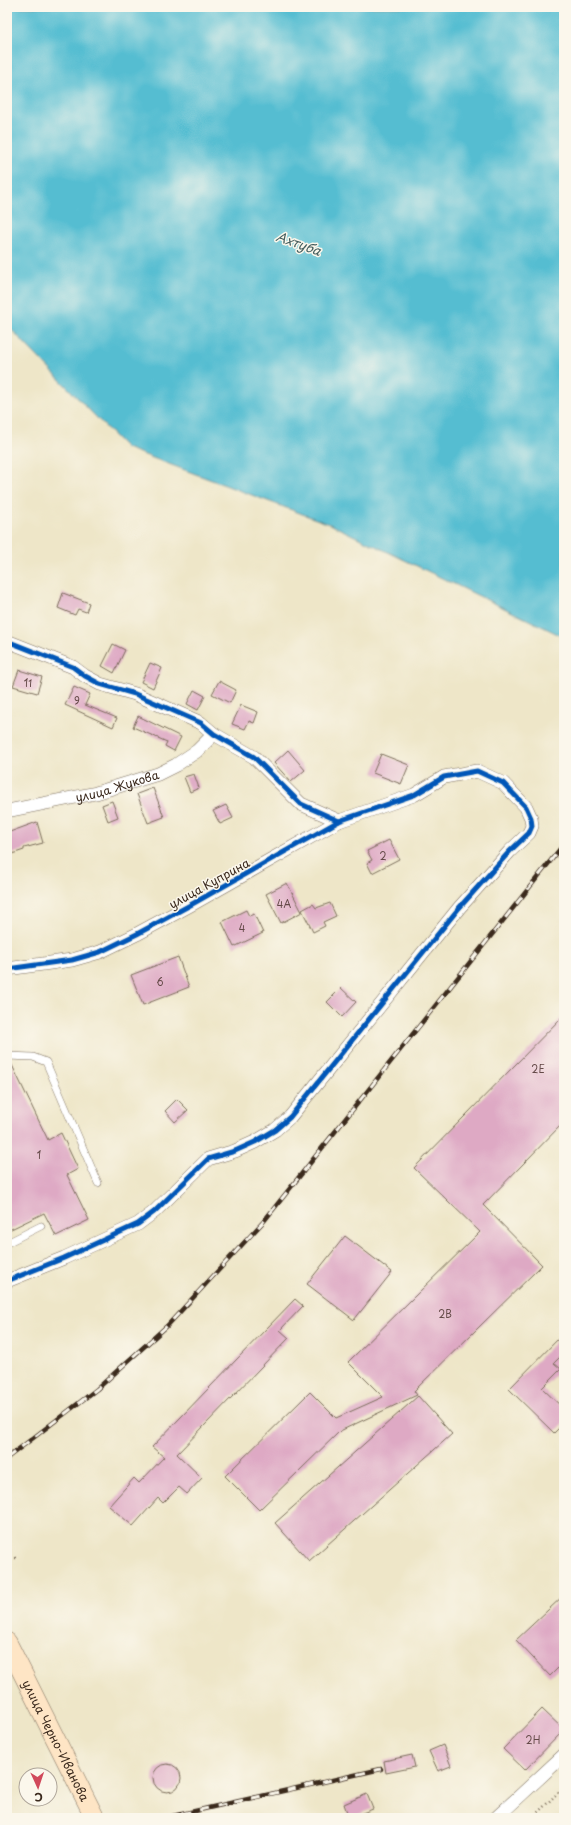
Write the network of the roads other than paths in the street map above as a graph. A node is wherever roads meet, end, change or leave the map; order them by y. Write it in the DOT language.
graph roads {
  1 [pos="7,641"];
  2 [pos="214,734"];
  3 [pos="7,811"];
  4 [pos="339,821"];
  5 [pos="7,969"];
  6 [pos="7,1056"];
  7 [pos="98,1183"];
  8 [pos="41,1226"];
  9 [pos="7,1243"];
  10 [pos="7,1281"];
  11 [pos="7,1642"];
  12 [pos="564,1755"];
  13 [pos="95,1818"];
  14 [pos="496,1818"];
  1 -- 2 [label="street"];
  2 -- 3 [label="street, улица Жукова"];
  2 -- 4 [label="street"];
  4 -- 5 [label="street, улица Куприна"];
  4 -- 10 [label="street, улица Куприна"];
  6 -- 7 [label="lane"];
  8 -- 9 [label="lane"];
  11 -- 13 [label="main road, улица Черно-Иванова"];
  12 -- 14 [label="street"];
}
